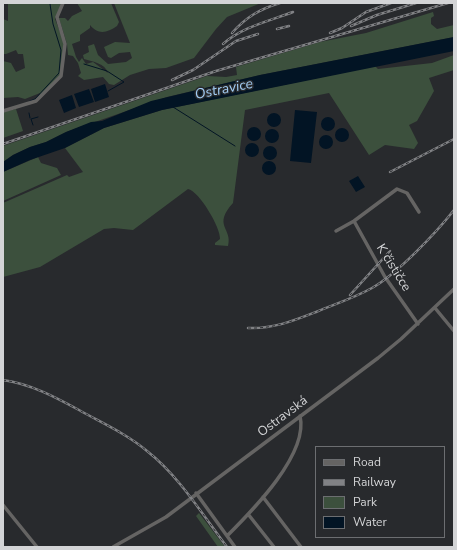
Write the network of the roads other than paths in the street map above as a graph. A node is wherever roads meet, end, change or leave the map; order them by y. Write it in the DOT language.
graph roads {
  1 [pos="63,3"];
  2 [pos="3,111"];
  3 [pos="419,212"];
  4 [pos="354,221"];
  5 [pos="336,231"];
  6 [pos="454,289"];
  7 [pos="435,308"];
  8 [pos="418,324"];
  9 [pos="454,331"];
  10 [pos="300,416"];
  11 [pos="196,493"];
  12 [pos="263,497"];
  13 [pos="3,505"];
  14 [pos="248,514"];
  15 [pos="227,536"];
  16 [pos="37,547"];
  17 [pos="112,547"];
  18 [pos="235,547"];
  19 [pos="274,547"];
  20 [pos="302,547"];
  1 -- 2 [label="street"];
  3 -- 4 [label="street"];
  4 -- 5 [label="street"];
  4 -- 8 [label="street, K čističce"];
  6 -- 7 [label="street, Ostravská"];
  7 -- 8 [label="street, Ostravská"];
  7 -- 9 [label="street"];
  8 -- 10 [label="street, Ostravská"];
  10 -- 11 [label="street, Ostravská"];
  10 -- 12 [label="street"];
  11 -- 15 [label="street"];
  11 -- 17 [label="street, Ostravská"];
  12 -- 14 [label="street"];
  12 -- 20 [label="street"];
  13 -- 16 [label="street"];
  14 -- 15 [label="street"];
  14 -- 19 [label="street"];
  15 -- 18 [label="street"];
}
